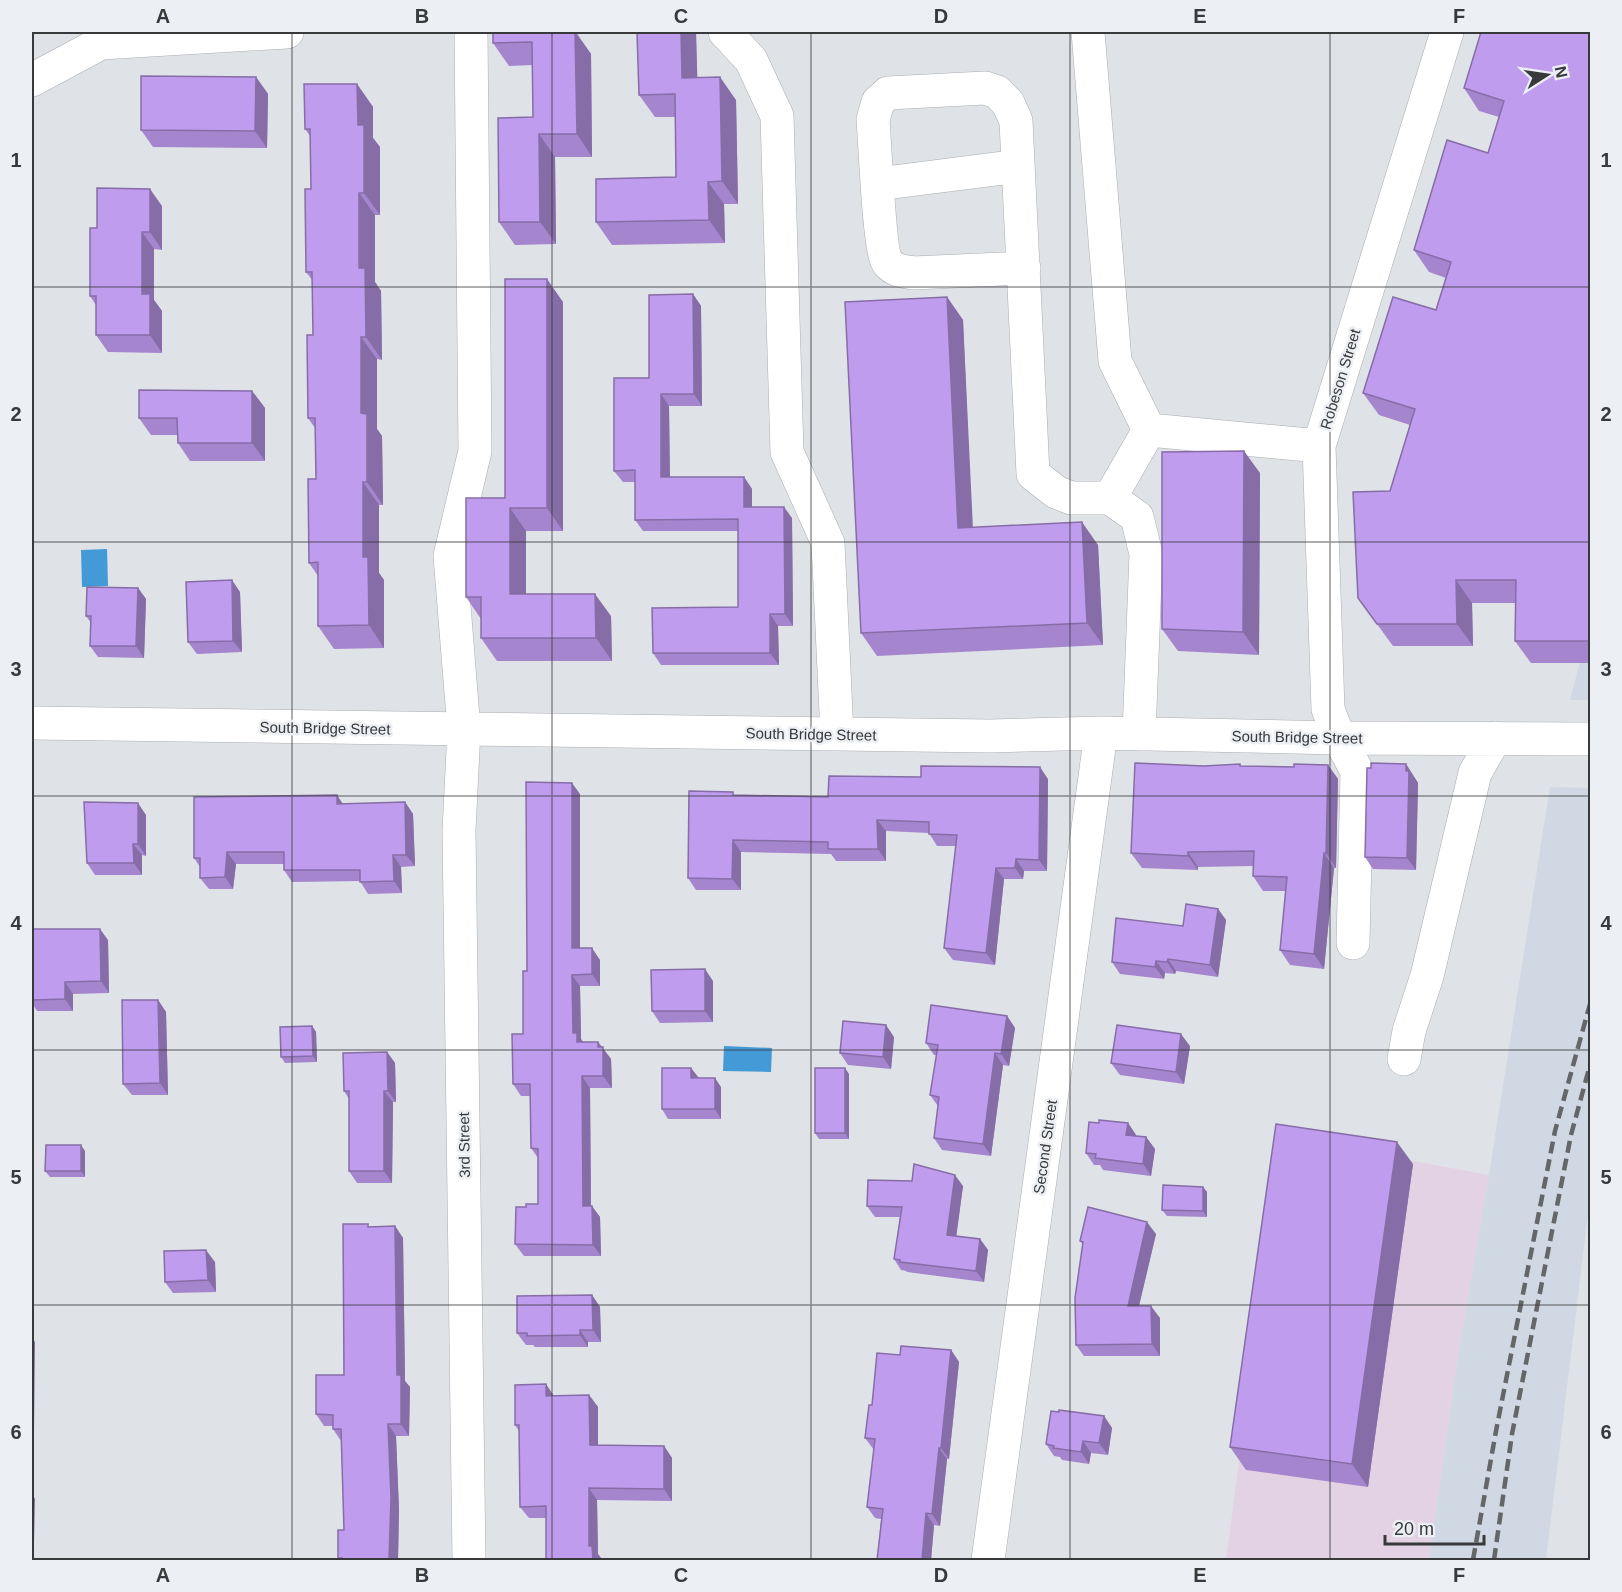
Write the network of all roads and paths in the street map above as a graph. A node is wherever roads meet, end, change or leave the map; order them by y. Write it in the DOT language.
graph roads {
  1 [pos="282,32"];
  2 [pos="471,32"];
  3 [pos="724,32"];
  4 [pos="1088,32"];
  5 [pos="1447,32"];
  6 [pos="32,80"];
  7 [pos="1018,166"];
  8 [pos="878,184"];
  9 [pos="1024,267"];
  10 [pos="1149,430"];
  11 [pos="1319,446"];
  12 [pos="1110,498"];
  13 [pos="32,723"];
  14 [pos="464,730"];
  15 [pos="1101,733"];
  16 [pos="1139,734"];
  17 [pos="837,735"];
  18 [pos="1339,738"];
  19 [pos="1495,738"];
  20 [pos="1590,739"];
  21 [pos="1353,943"];
  22 [pos="1404,1059"];
  23 [pos="470,1560"];
  24 [pos="988,1560"];
  1 -- 6 [label="street"];
  2 -- 14 [label="street, 3rd Street"];
  3 -- 17 [label="street"];
  4 -- 10 [label="street"];
  5 -- 11 [label="street, Robeson Street"];
  7 -- 8 [label="street"];
  7 -- 8 [label="street"];
  7 -- 9 [label="street"];
  8 -- 9 [label="street"];
  9 -- 12 [label="street"];
  10 -- 11 [label="street"];
  10 -- 12 [label="street"];
  11 -- 18 [label="street, Robeson Street"];
  12 -- 16 [label="street"];
  13 -- 14 [label="street, South Bridge Street"];
  14 -- 17 [label="street, South Bridge Street"];
  14 -- 23 [label="street, 3rd Street"];
  15 -- 16 [label="street, South Bridge Street"];
  15 -- 17 [label="street, South Bridge Street"];
  15 -- 24 [label="street, Second Street"];
  16 -- 18 [label="street, South Bridge Street"];
  18 -- 19 [label="street, South Bridge Street"];
  18 -- 21 [label="street, Robeson Street"];
  19 -- 20 [label="street, South Bridge Street"];
  19 -- 22 [label="street"];
}
